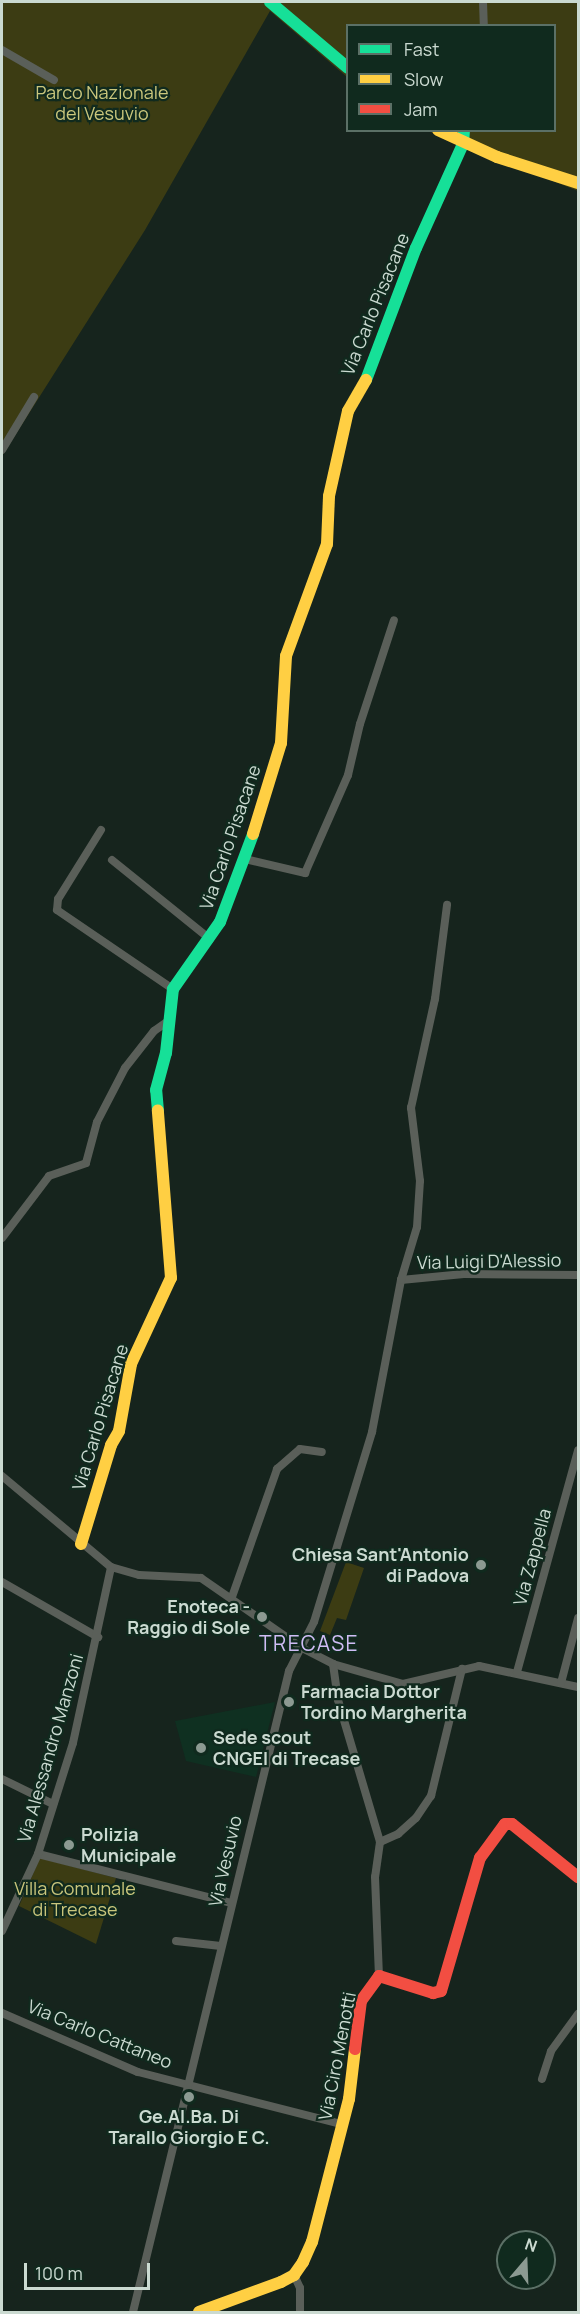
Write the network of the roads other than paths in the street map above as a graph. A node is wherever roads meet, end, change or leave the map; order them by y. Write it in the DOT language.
graph roads {
  1 [pos="270,2"];
  2 [pos="483,2"];
  3 [pos="484,24"];
  4 [pos="2,50"];
  5 [pos="346,66"];
  6 [pos="54,80"];
  7 [pos="442,132"];
  8 [pos="464,132"];
  9 [pos="463,144"];
  10 [pos="579,183"];
  11 [pos="34,397"];
  12 [pos="2,450"];
  13 [pos="394,620"];
  14 [pos="101,830"];
  15 [pos="245,859"];
  16 [pos="112,860"];
  17 [pos="447,905"];
  18 [pos="210,939"];
  19 [pos="173,989"];
  20 [pos="170,1020"];
  21 [pos="2,1238"];
  22 [pos="579,1275"];
  23 [pos="401,1280"];
  24 [pos="579,1449"];
  25 [pos="322,1452"];
  26 [pos="2,1476"];
  27 [pos="81,1544"];
  28 [pos="111,1567"];
  29 [pos="2,1582"];
  30 [pos="232,1597"];
  31 [pos="579,1618"];
  32 [pos="98,1637"];
  33 [pos="302,1648"];
  34 [pos="333,1664"];
  35 [pos="462,1669"];
  36 [pos="517,1672"];
  37 [pos="561,1683"];
  38 [pos="579,1688"];
  39 [pos="2,1779"];
  40 [pos="53,1804"];
  41 [pos="380,1842"];
  42 [pos="38,1854"];
  43 [pos="579,1877"];
  44 [pos="232,1903"];
  45 [pos="2,1931"];
  46 [pos="177,1941"];
  47 [pos="221,1946"];
  48 [pos="379,1976"];
  49 [pos="2,2013"];
  50 [pos="579,2014"];
  51 [pos="542,2079"];
  52 [pos="187,2085"];
  53 [pos="336,2123"];
  54 [pos="294,2275"];
  55 [pos="133,2313"];
  56 [pos="199,2313"];
  57 [pos="300,2313"];
  1 -- 5 [label="street"];
  2 -- 3 [label="street"];
  4 -- 6 [label="street"];
  7 -- 9 [label="street"];
  8 -- 9 [label="street"];
  9 -- 10 [label="street"];
  9 -- 15 [label="street, Via Carlo Pisacane"];
  11 -- 12 [label="street"];
  13 -- 15 [label="street"];
  14 -- 19 [label="street"];
  15 -- 18 [label="street, Via Carlo Pisacane"];
  16 -- 18 [label="street"];
  17 -- 23 [label="street, Via Vesuvio"];
  18 -- 19 [label="street, Via Carlo Pisacane"];
  19 -- 20 [label="street, Via Carlo Pisacane"];
  20 -- 21 [label="street"];
  20 -- 27 [label="street, Via Carlo Pisacane"];
  22 -- 23 [label="street, Via Luigi D'Alessio"];
  23 -- 33 [label="street, Via Vesuvio"];
  24 -- 36 [label="street, Via Zappella"];
  25 -- 30 [label="street"];
  26 -- 27 [label="street"];
  27 -- 28 [label="street"];
  28 -- 30 [label="street"];
  28 -- 32 [label="street, Via Alessandro Manzoni"];
  29 -- 32 [label="street"];
  30 -- 33 [label="street"];
  31 -- 37 [label="street"];
  32 -- 40 [label="street, Via Alessandro Manzoni"];
  33 -- 34 [label="street"];
  33 -- 44 [label="street, Via Vesuvio"];
  34 -- 35 [label="street"];
  34 -- 41 [label="street, Via Ciro Menotti"];
  35 -- 36 [label="street"];
  35 -- 41 [label="street"];
  36 -- 37 [label="street"];
  37 -- 38 [label="street"];
  39 -- 40 [label="street"];
  40 -- 42 [label="street, Via Alessandro Manzoni"];
  41 -- 48 [label="street, Via Ciro Menotti"];
  42 -- 44 [label="street"];
  42 -- 45 [label="street, Via Alessandro Manzoni"];
  43 -- 48 [label="street"];
  44 -- 47 [label="street, Via Vesuvio"];
  46 -- 47 [label="street"];
  47 -- 52 [label="street, Via Vesuvio"];
  48 -- 54 [label="street, Via Ciro Menotti"];
  49 -- 52 [label="street, Via Carlo Cattaneo"];
  50 -- 51 [label="street"];
  52 -- 53 [label="street"];
  52 -- 55 [label="street, Via Vesuvio"];
  54 -- 56 [label="street"];
  54 -- 57 [label="street"];
}
